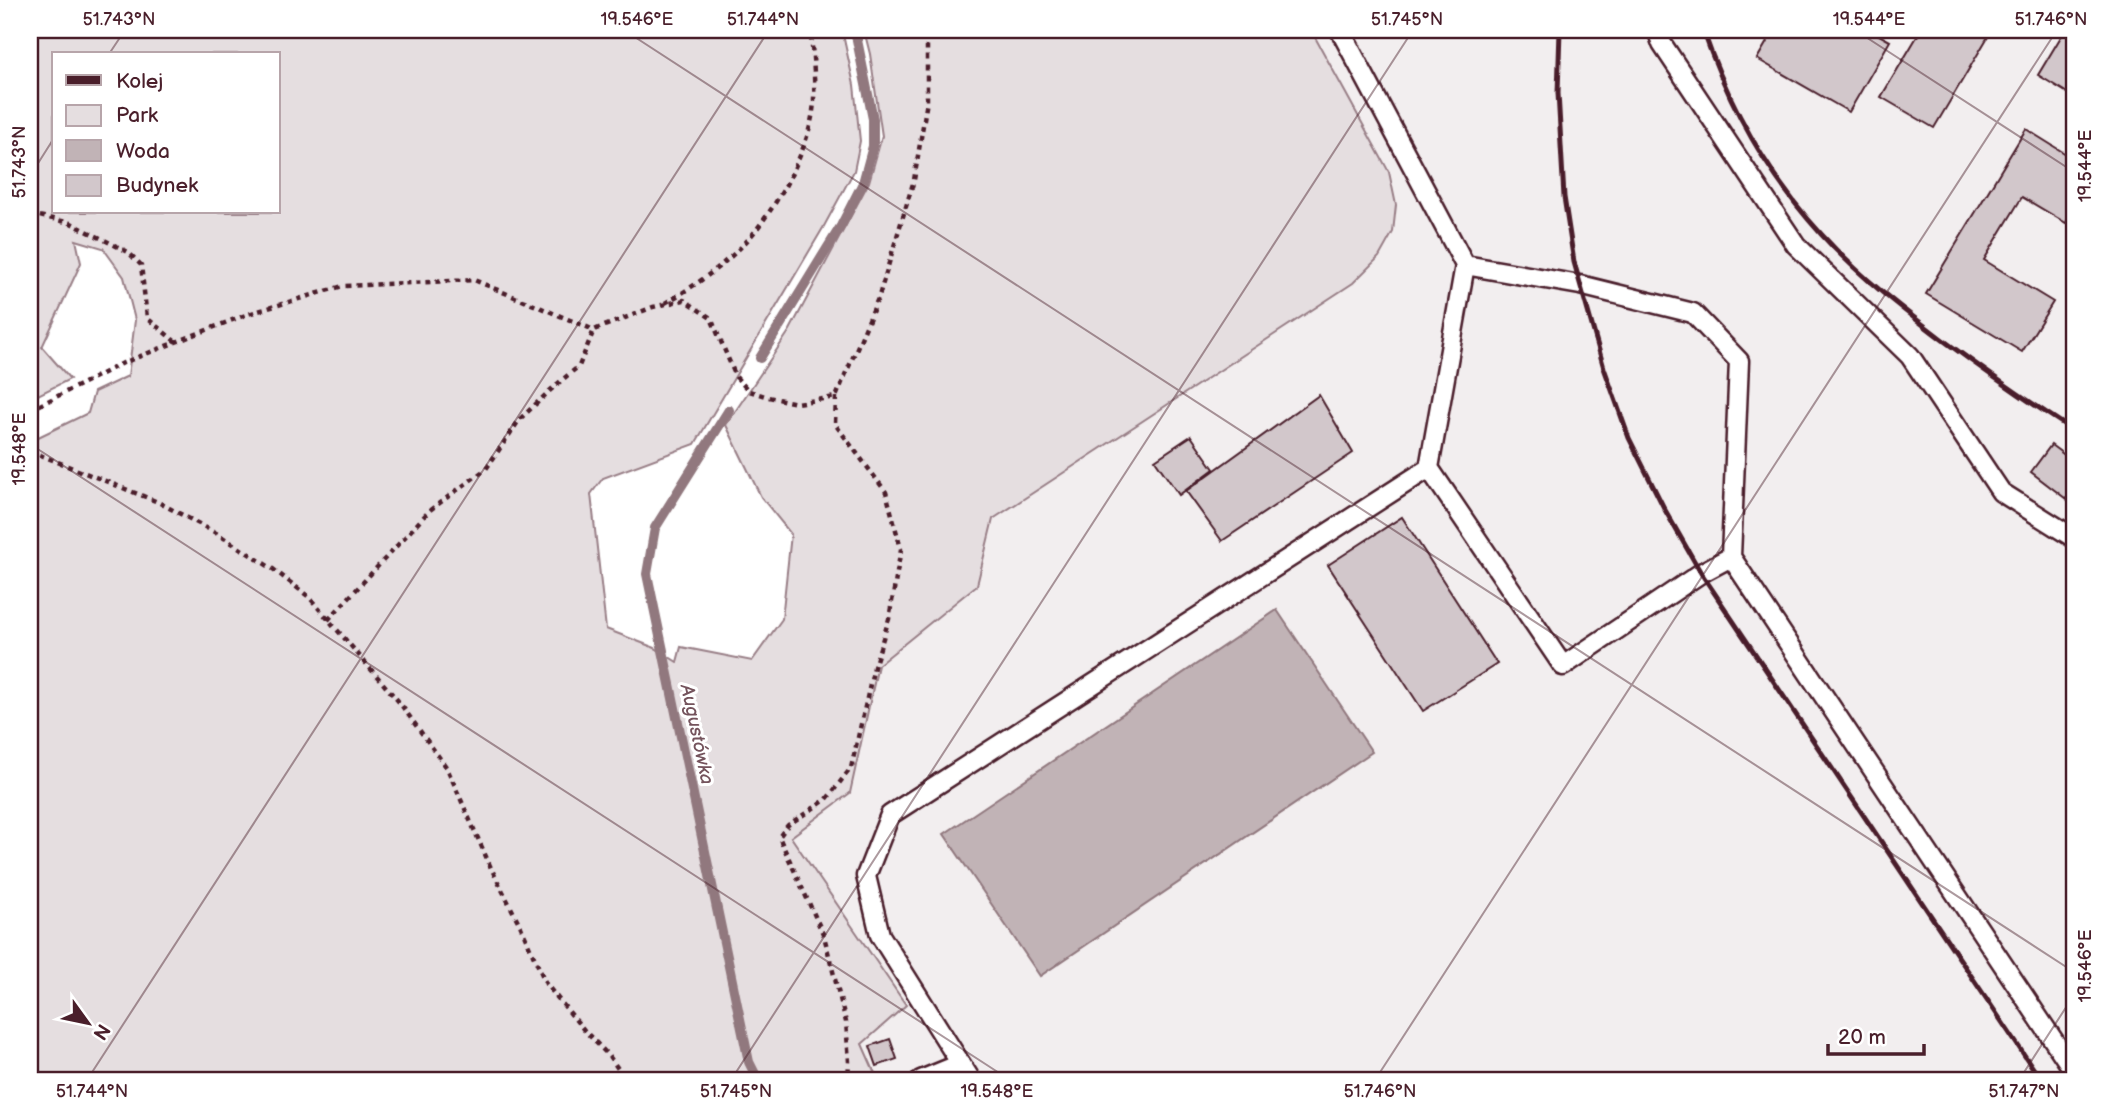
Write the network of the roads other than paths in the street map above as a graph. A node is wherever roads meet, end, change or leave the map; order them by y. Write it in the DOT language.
graph roads {
  1 [pos="1340,30"];
  2 [pos="1657,30"];
  3 [pos="1465,265"];
  4 [pos="1429,468"];
  5 [pos="2074,538"];
  6 [pos="1731,557"];
  7 [pos="960,1064"];
  8 [pos="2074,1071"];
  9 [pos="921,1080"];
  10 [pos="971,1080"];
  1 -- 3 [label="lane"];
  2 -- 5 [label="lane"];
  3 -- 4 [label="lane"];
  3 -- 6 [label="lane"];
  4 -- 6 [label="lane"];
  4 -- 7 [label="lane"];
  6 -- 8 [label="lane"];
  7 -- 9 [label="lane"];
  7 -- 10 [label="lane"];
}
